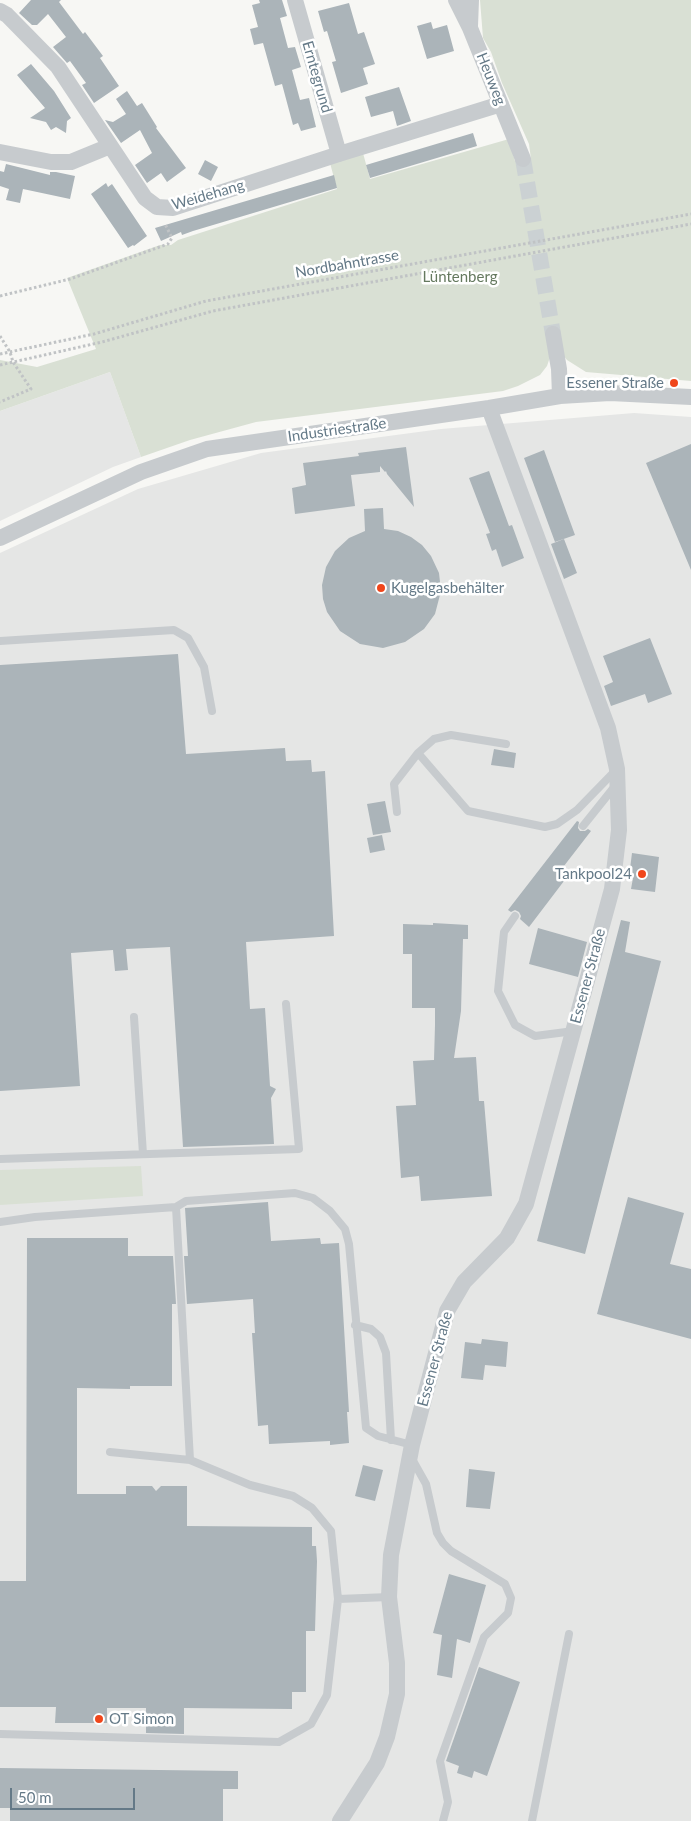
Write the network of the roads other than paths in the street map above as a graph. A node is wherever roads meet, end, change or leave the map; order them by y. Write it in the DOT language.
graph roads {
  1 [pos="295,0"];
  2 [pos="456,0"];
  3 [pos="471,0"];
  4 [pos="0,10"];
  5 [pos="470,28"];
  6 [pos="502,104"];
  7 [pos="110,146"];
  8 [pos="0,152"];
  9 [pos="339,154"];
  10 [pos="523,159"];
  11 [pos="553,334"];
  12 [pos="560,396"];
  13 [pos="691,397"];
  14 [pos="489,408"];
  15 [pos="0,538"];
  16 [pos="0,641"];
  17 [pos="212,710"];
  18 [pos="506,744"];
  19 [pos="418,753"];
  20 [pos="617,776"];
  21 [pos="398,812"];
  22 [pos="583,826"];
  23 [pos="515,916"];
  24 [pos="286,1004"];
  25 [pos="134,1017"];
  26 [pos="574,1030"];
  27 [pos="143,1154"];
  28 [pos="0,1159"];
  29 [pos="176,1207"];
  30 [pos="0,1222"];
  31 [pos="355,1325"];
  32 [pos="391,1440"];
  33 [pos="411,1450"];
  34 [pos="110,1452"];
  35 [pos="190,1460"];
  36 [pos="389,1597"];
  37 [pos="338,1599"];
  38 [pos="569,1634"];
  39 [pos="0,1734"];
  40 [pos="340,1821"];
  41 [pos="443,1821"];
  42 [pos="532,1821"];
  1 -- 9 [label="street, Erntegrund"];
  2 -- 5 [label="street, Heuweg"];
  3 -- 5 [label="street"];
  4 -- 7 [label="street, Weidehang"];
  5 -- 6 [label="street, Heuweg"];
  6 -- 9 [label="street, Weidehang"];
  6 -- 10 [label="street, Heuweg"];
  7 -- 8 [label="street"];
  7 -- 9 [label="street, Weidehang"];
  11 -- 12 [label="street"];
  12 -- 13 [label="street, Industriestraße"];
  12 -- 14 [label="street, Industriestraße"];
  14 -- 15 [label="street, Industriestraße"];
  14 -- 20 [label="street, Essener Straße"];
  16 -- 17 [label="lane"];
  18 -- 19 [label="lane"];
  19 -- 20 [label="lane"];
  19 -- 21 [label="lane"];
  20 -- 22 [label="lane"];
  20 -- 26 [label="street, Essener Straße"];
  23 -- 26 [label="lane"];
  24 -- 27 [label="lane"];
  25 -- 27 [label="lane"];
  26 -- 33 [label="street, Essener Straße"];
  27 -- 28 [label="lane"];
  29 -- 30 [label="lane"];
  29 -- 31 [label="lane"];
  29 -- 35 [label="lane"];
  31 -- 32 [label="lane"];
  31 -- 32 [label="lane"];
  32 -- 33 [label="lane"];
  33 -- 36 [label="street, Essener Straße"];
  33 -- 41 [label="lane"];
  34 -- 35 [label="lane"];
  35 -- 37 [label="lane"];
  36 -- 37 [label="lane"];
  36 -- 40 [label="street, Essener Straße"];
  37 -- 39 [label="lane"];
  38 -- 42 [label="lane"];
}
